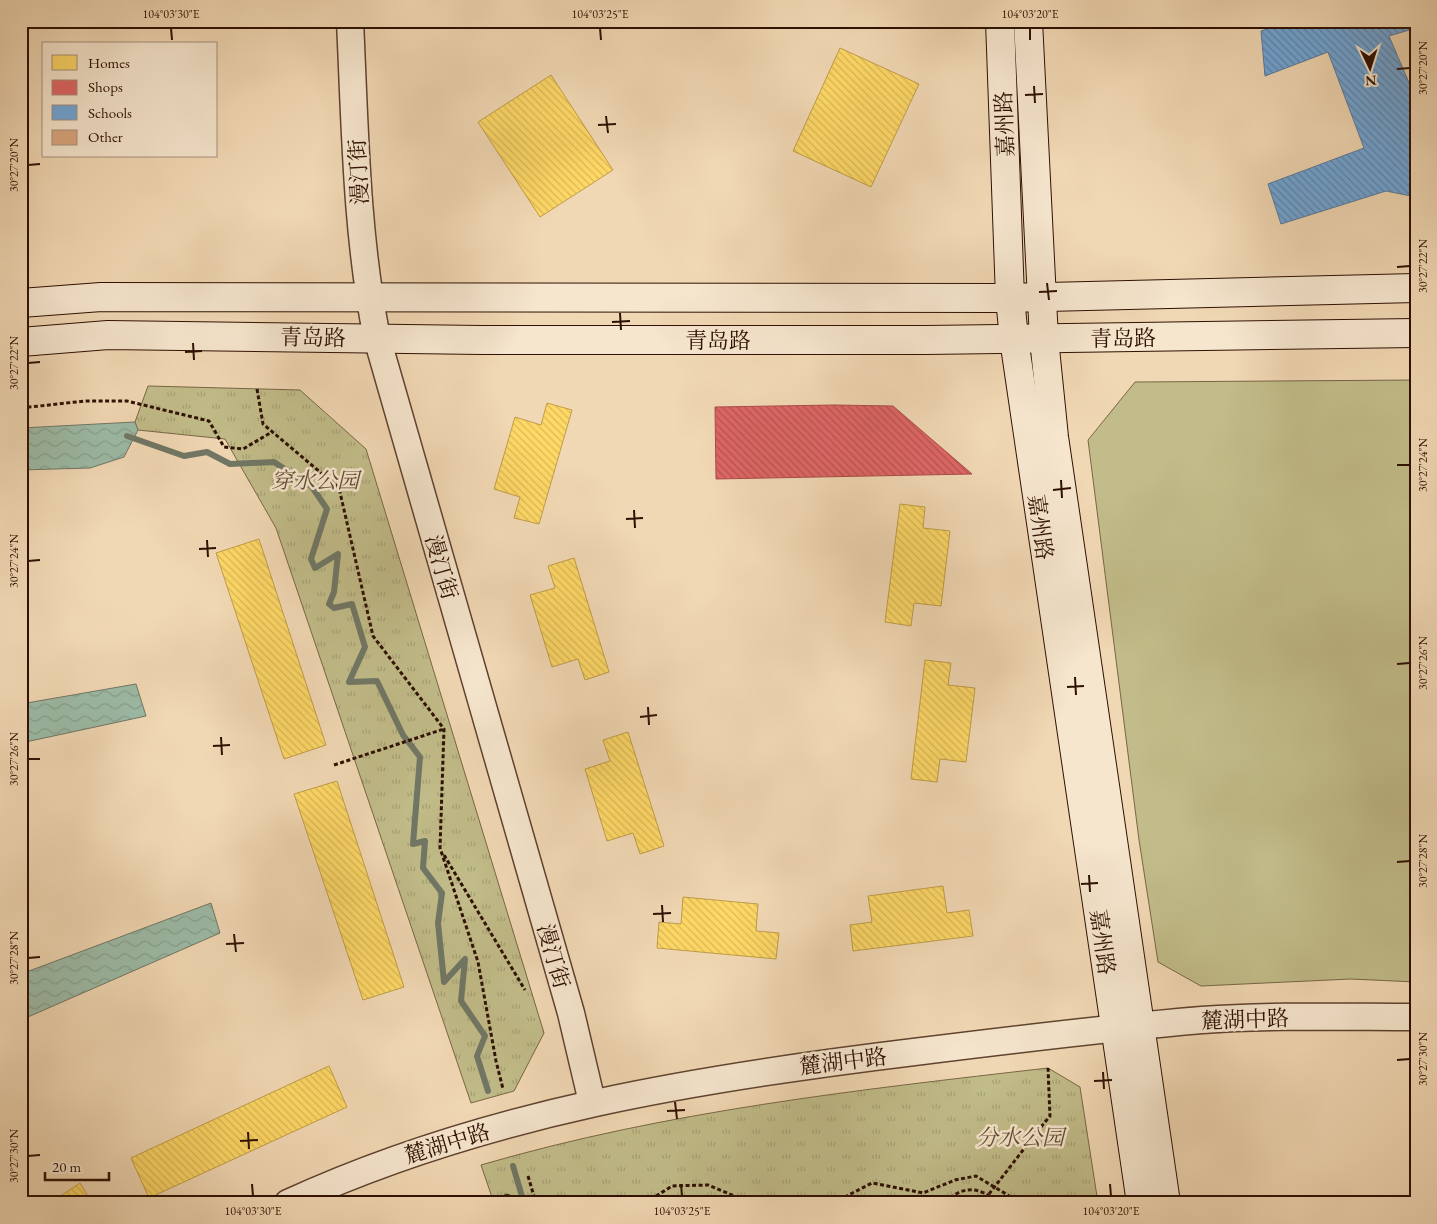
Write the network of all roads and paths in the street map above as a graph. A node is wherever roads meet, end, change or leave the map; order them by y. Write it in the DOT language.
graph roads {
  1 [pos="350,21"];
  2 [pos="1000,21"];
  3 [pos="1028,21"];
  4 [pos="1416,288"];
  5 [pos="1042,297"];
  6 [pos="369,298"];
  7 [pos="1010,298"];
  8 [pos="21,303"];
  9 [pos="1416,332"];
  10 [pos="377,338"];
  11 [pos="1014,339"];
  12 [pos="1044,339"];
  13 [pos="21,342"];
  14 [pos="257,389"];
  15 [pos="21,408"];
  16 [pos="272,432"];
  17 [pos="444,729"];
  18 [pos="334,765"];
  19 [pos="440,848"];
  20 [pos="525,990"];
  21 [pos="1416,1017"];
  22 [pos="1128,1028"];
  23 [pos="1048,1068"];
  24 [pos="503,1089"];
  25 [pos="592,1102"];
  26 [pos="528,1176"];
  27 [pos="989,1194"];
  28 [pos="288,1203"];
  29 [pos="536,1203"];
  30 [pos="646,1203"];
  31 [pos="751,1203"];
  32 [pos="833,1203"];
  33 [pos="946,1203"];
  34 [pos="997,1203"];
  35 [pos="1021,1203"];
  36 [pos="1141,1203"];
  37 [pos="1166,1203"];
  1 -- 6 [label="street, 漫汀街"];
  2 -- 7 [label="main road, 嘉州路"];
  3 -- 5 [label="main road, 嘉州路"];
  4 -- 5 [label="main road, 青岛路"];
  5 -- 7 [label="main road, 青岛路"];
  5 -- 12 [label="main road, 嘉州路"];
  6 -- 7 [label="main road, 青岛路"];
  6 -- 8 [label="main road, 青岛路"];
  6 -- 10 [label="street, 漫汀街"];
  7 -- 11 [label="main road, 嘉州路"];
  9 -- 12 [label="main road, 青岛路"];
  10 -- 11 [label="main road, 青岛路"];
  10 -- 13 [label="main road, 青岛路"];
  10 -- 25 [label="street, 漫汀街"];
  11 -- 12 [label="main road, 青岛路"];
  11 -- 22 [label="main road, 嘉州路"];
  12 -- 22 [label="main road, 嘉州路"];
  14 -- 16 [label="path"];
  15 -- 16 [label="path"];
  16 -- 17 [label="path"];
  17 -- 18 [label="path"];
  17 -- 19 [label="path"];
  19 -- 20 [label="path"];
  19 -- 24 [label="path"];
  21 -- 22 [label="street, 麓湖中路"];
  22 -- 25 [label="street, 麓湖中路"];
  22 -- 36 [label="main road"];
  22 -- 37 [label="main road"];
  23 -- 27 [label="path, bridge"];
  25 -- 28 [label="street, 麓湖中路"];
  26 -- 29 [label="path"];
  27 -- 33 [label="path"];
  27 -- 34 [label="path"];
  30 -- 31 [label="path"];
  32 -- 35 [label="path"];
}
